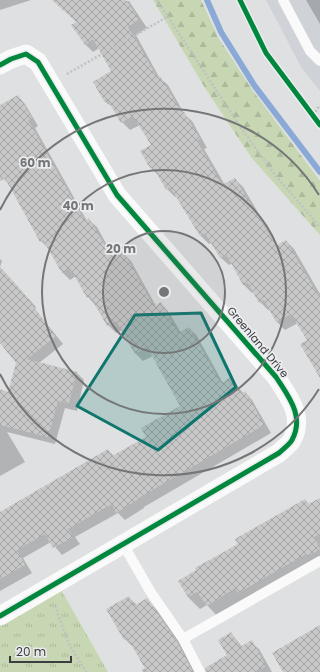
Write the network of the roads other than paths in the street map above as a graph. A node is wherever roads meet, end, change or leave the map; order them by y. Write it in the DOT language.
graph roads {
  1 [pos="283,0"];
  2 [pos="320,62"];
  3 [pos="0,65"];
  4 [pos="124,544"];
  5 [pos="320,561"];
  6 [pos="0,616"];
  7 [pos="184,639"];
  8 [pos="200,672"];
  1 -- 2 [label="lane"];
  3 -- 4 [label="street, Greenland Drive"];
  4 -- 6 [label="street, Greenland Drive"];
  4 -- 7 [label="lane"];
  5 -- 7 [label="lane"];
  7 -- 8 [label="lane"];
}
